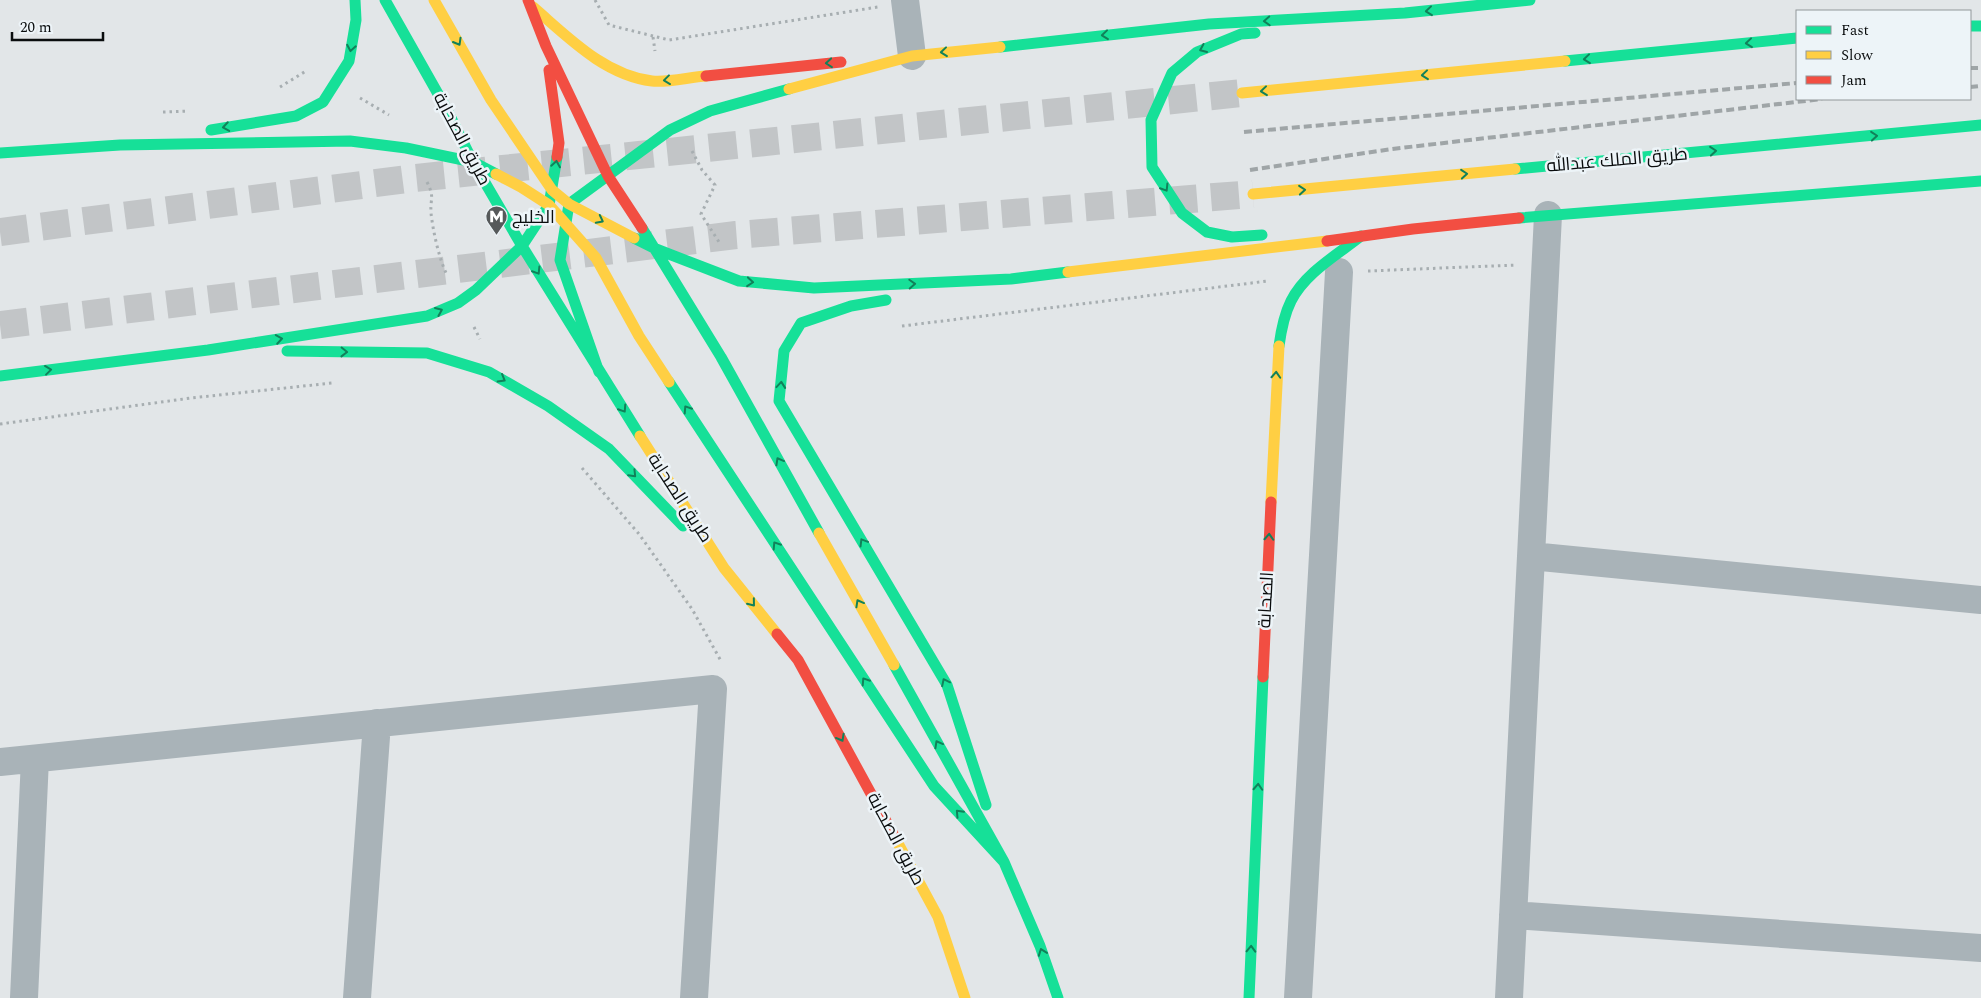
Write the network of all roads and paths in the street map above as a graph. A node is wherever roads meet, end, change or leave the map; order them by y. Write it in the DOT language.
graph roads {
  1 [pos="355,0"];
  2 [pos="385,0"];
  3 [pos="434,0"];
  4 [pos="594,0"];
  5 [pos="1530,0"];
  6 [pos="905,1"];
  7 [pos="530,3"];
  8 [pos="1405,14"];
  9 [pos="1796,38"];
  10 [pos="546,46"];
  11 [pos="912,56"];
  12 [pos="307,70"];
  13 [pos="273,91"];
  14 [pos="1242,93"];
  15 [pos="198,110"];
  16 [pos="159,113"];
  17 [pos="1981,125"];
  18 [pos="120,145"];
  19 [pos="0,153"];
  20 [pos="473,162"];
  21 [pos="702,170"];
  22 [pos="608,176"];
  23 [pos="1981,181"];
  24 [pos="552,190"];
  25 [pos="433,194"];
  26 [pos="1253,194"];
  27 [pos="568,204"];
  28 [pos="549,205"];
  29 [pos="701,214"];
  30 [pos="1548,215"];
  31 [pos="565,225"];
  32 [pos="1413,228"];
  33 [pos="1289,234"];
  34 [pos="1270,235"];
  35 [pos="1361,236"];
  36 [pos="522,246"];
  37 [pos="656,249"];
  38 [pos="1546,264"];
  39 [pos="442,265"];
  40 [pos="1339,272"];
  41 [pos="1312,276"];
  42 [pos="1011,279"];
  43 [pos="917,295"];
  44 [pos="898,298"];
  45 [pos="895,326"];
  46 [pos="208,350"];
  47 [pos="599,372"];
  48 [pos="0,376"];
  49 [pos="334,383"];
  50 [pos="0,424"];
  51 [pos="581,467"];
  52 [pos="1531,556"];
  53 [pos="724,568"];
  54 [pos="1981,600"];
  55 [pos="713,689"];
  56 [pos="377,723"];
  57 [pos="35,759"];
  58 [pos="0,762"];
  59 [pos="1004,862"];
  60 [pos="1513,915"];
  61 [pos="1981,948"];
  62 [pos="24,998"];
  63 [pos="357,998"];
  64 [pos="694,998"];
  65 [pos="965,998"];
  66 [pos="1058,998"];
  67 [pos="1249,998"];
  68 [pos="1298,998"];
  69 [pos="1509,998"];
  1 -- 18 [label="main road, one-way"];
  2 -- 20 [label="main road, طريق الصحابة"];
  3 -- 24 [label="main road, one-way"];
  4 -- 6 [label="path"];
  5 -- 8 [label="main road, one-way"];
  6 -- 11 [label="street"];
  7 -- 10 [label="main road"];
  11 -- 7 [label="main road, one-way"];
  8 -- 11 [label="main road, one-way"];
  8 -- 34 [label="main road, one-way"];
  9 -- 14 [label="main road, one-way"];
  10 -- 22 [label="main road"];
  24 -- 10 [label="main road, one-way"];
  11 -- 22 [label="main road"];
  12 -- 13 [label="path"];
  15 -- 16 [label="path"];
  26 -- 17 [label="main road, طريق الملك عبدالله, one-way"];
  18 -- 19 [label="main road"];
  18 -- 20 [label="main road"];
  20 -- 28 [label="main road"];
  20 -- 36 [label="main road, طريق الصحابة"];
  21 -- 29 [label="path"];
  22 -- 27 [label="main road"];
  22 -- 37 [label="main road"];
  23 -- 30 [label="main road"];
  24 -- 27 [label="main road"];
  24 -- 28 [label="main road"];
  25 -- 39 [label="path"];
  27 -- 31 [label="main road"];
  27 -- 37 [label="main road, one-way"];
  28 -- 31 [label="main road"];
  28 -- 36 [label="main road"];
  30 -- 32 [label="main road"];
  30 -- 38 [label="street"];
  31 -- 47 [label="main road"];
  59 -- 31 [label="main road, one-way"];
  32 -- 33 [label="main road"];
  32 -- 35 [label="main road"];
  35 -- 41 [label="main road, الصحابة"];
  35 -- 42 [label="main road"];
  46 -- 36 [label="main road, one-way"];
  36 -- 47 [label="main road, طريق الصحابة, one-way"];
  37 -- 42 [label="main road, one-way"];
  59 -- 37 [label="main road, one-way"];
  38 -- 40 [label="path"];
  38 -- 52 [label="street"];
  40 -- 68 [label="street"];
  41 -- 45 [label="path"];
  67 -- 41 [label="main road, الصحابة, one-way"];
  42 -- 43 [label="main road"];
  59 -- 44 [label="main road, one-way"];
  48 -- 46 [label="main road, one-way"];
  46 -- 53 [label="main road, one-way"];
  47 -- 53 [label="main road, طريق الصحابة, one-way"];
  49 -- 50 [label="path"];
  51 -- 55 [label="path"];
  52 -- 54 [label="street"];
  52 -- 60 [label="street"];
  53 -- 65 [label="main road, طريق الصحابة, one-way"];
  55 -- 56 [label="street"];
  55 -- 64 [label="street"];
  56 -- 57 [label="street"];
  56 -- 63 [label="street"];
  57 -- 58 [label="street"];
  57 -- 62 [label="street"];
  66 -- 59 [label="main road, one-way"];
  60 -- 61 [label="street"];
  60 -- 69 [label="street"];
}
